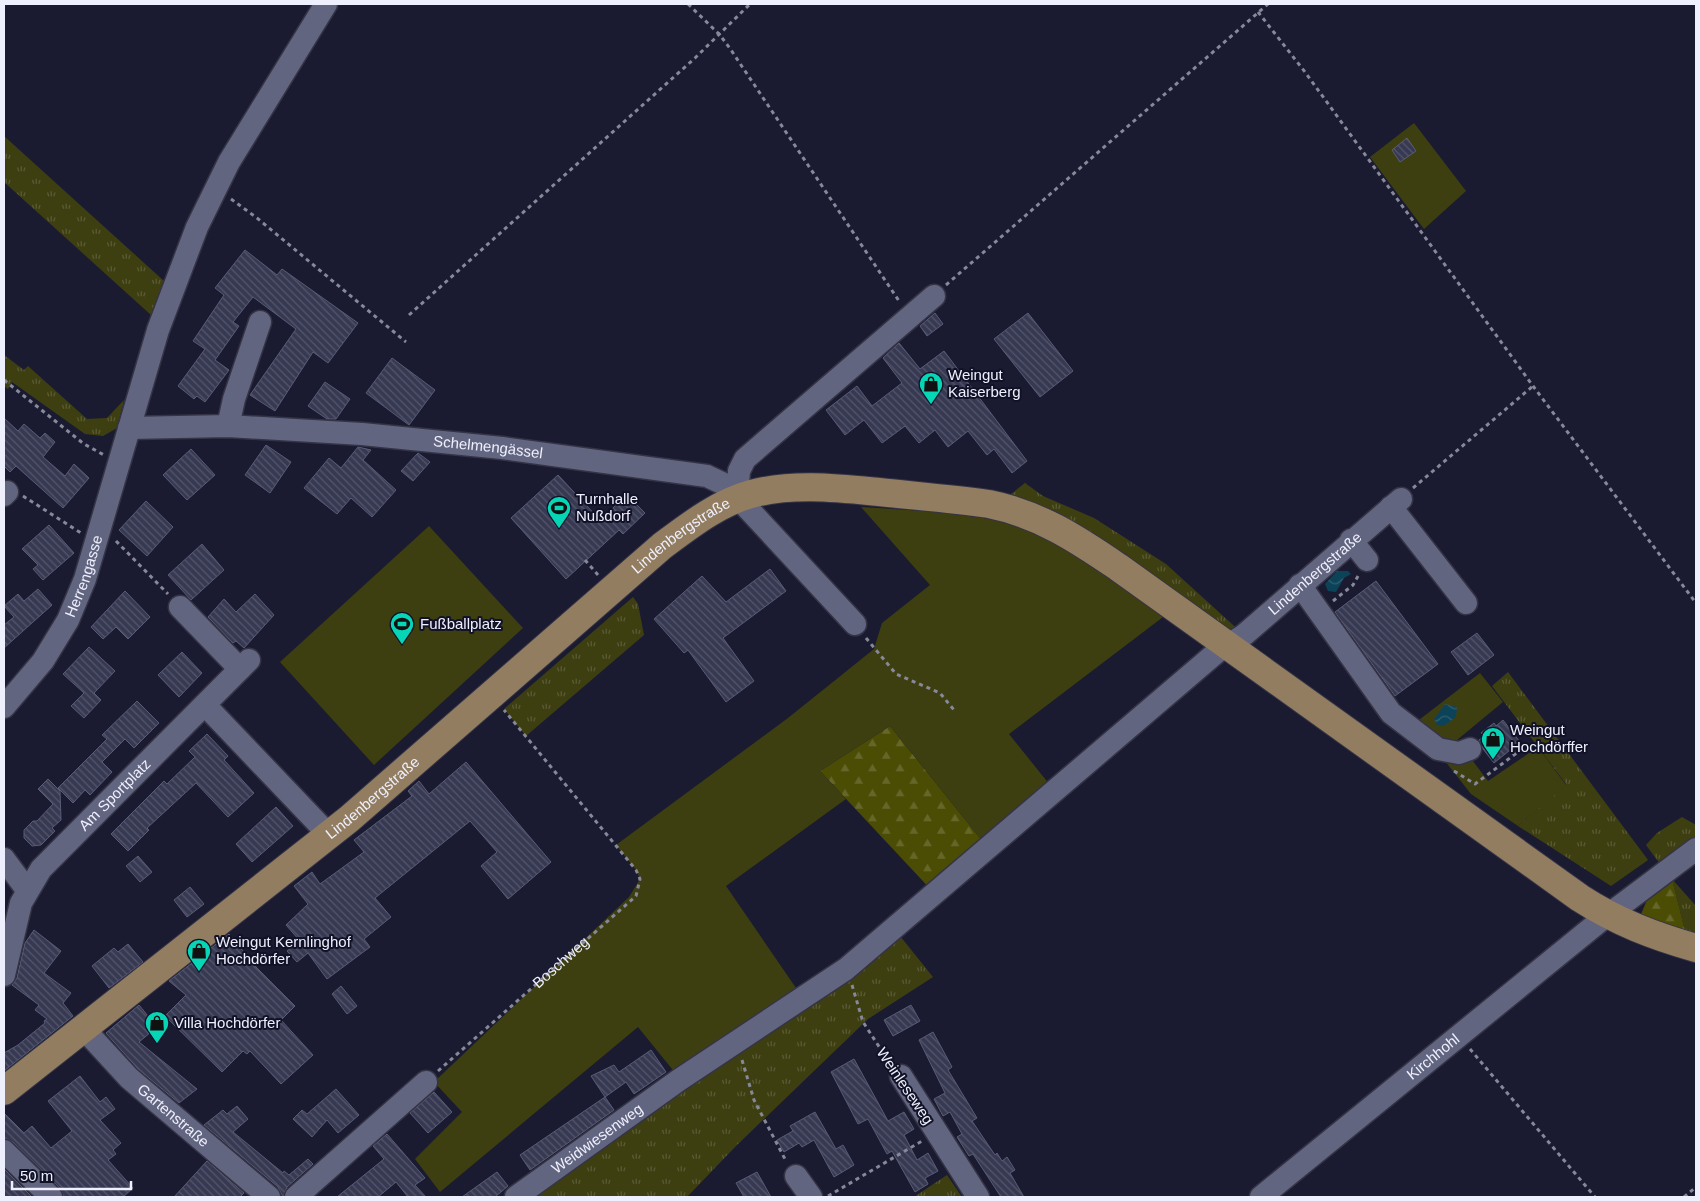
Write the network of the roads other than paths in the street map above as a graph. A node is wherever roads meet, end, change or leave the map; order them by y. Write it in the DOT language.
graph roads {
  1 [pos="326,4"];
  2 [pos="934,296"];
  3 [pos="260,322"];
  4 [pos="228,426"];
  5 [pos="129,428"];
  6 [pos="737,499"];
  7 [pos="1351,540"];
  8 [pos="1367,560"];
  9 [pos="1300,585"];
  10 [pos="1466,603"];
  11 [pos="180,607"];
  12 [pos="855,624"];
  13 [pos="1227,646"];
  14 [pos="205,705"];
  15 [pos="4,706"];
  16 [pos="1470,749"];
  17 [pos="329,835"];
  18 [pos="1696,849"];
  19 [pos="4,859"];
  20 [pos="27,890"];
  21 [pos="1608,916"];
  22 [pos="1696,948"];
  23 [pos="846,969"];
  24 [pos="4,975"];
  25 [pos="83,1028"];
  26 [pos="901,1076"];
  27 [pos="426,1082"];
  28 [pos="4,1091"];
  29 [pos="4,1151"];
  30 [pos="796,1176"];
  31 [pos="50,1197"];
  32 [pos="269,1197"];
  33 [pos="296,1197"];
  34 [pos="516,1197"];
  35 [pos="811,1197"];
  36 [pos="978,1197"];
  37 [pos="1261,1197"];
  1 -- 5 [label="street, Herrengasse"];
  2 -- 6 [label="street, Lindenbergstraße"];
  3 -- 4 [label="street"];
  4 -- 5 [label="street, Schelmengässel"];
  4 -- 6 [label="street, Schelmengässel"];
  5 -- 15 [label="street, Herrengasse"];
  6 -- 12 [label="street, Schelmengässel"];
  6 -- 13 [label="main road, Lindenbergstraße"];
  6 -- 17 [label="main road, Lindenbergstraße"];
  7 -- 8 [label="street"];
  7 -- 9 [label="street, Lindenbergstraße"];
  7 -- 10 [label="street, Lindenbergstraße"];
  9 -- 13 [label="street, Lindenbergstraße"];
  9 -- 16 [label="street"];
  11 -- 14 [label="street, Am Sportplatz"];
  13 -- 21 [label="main road, Lindenbergstraße"];
  13 -- 23 [label="street, Lindenbergstraße"];
  14 -- 17 [label="street"];
  14 -- 20 [label="street, Am Sportplatz"];
  17 -- 25 [label="main road, Lindenbergstraße"];
  18 -- 21 [label="street, Kirchhohl"];
  19 -- 20 [label="street"];
  20 -- 24 [label="street, Am Sportplatz"];
  21 -- 22 [label="main road, Lindenbergstraße"];
  21 -- 37 [label="street, Kirchhohl"];
  23 -- 34 [label="street, Weidwiesenweg"];
  25 -- 28 [label="main road, Lindenbergstraße"];
  25 -- 32 [label="street, Gartenstraße"];
  26 -- 36 [label="street, Weinleseweg"];
  27 -- 33 [label="street"];
  29 -- 31 [label="street"];
  30 -- 35 [label="street"];
}
